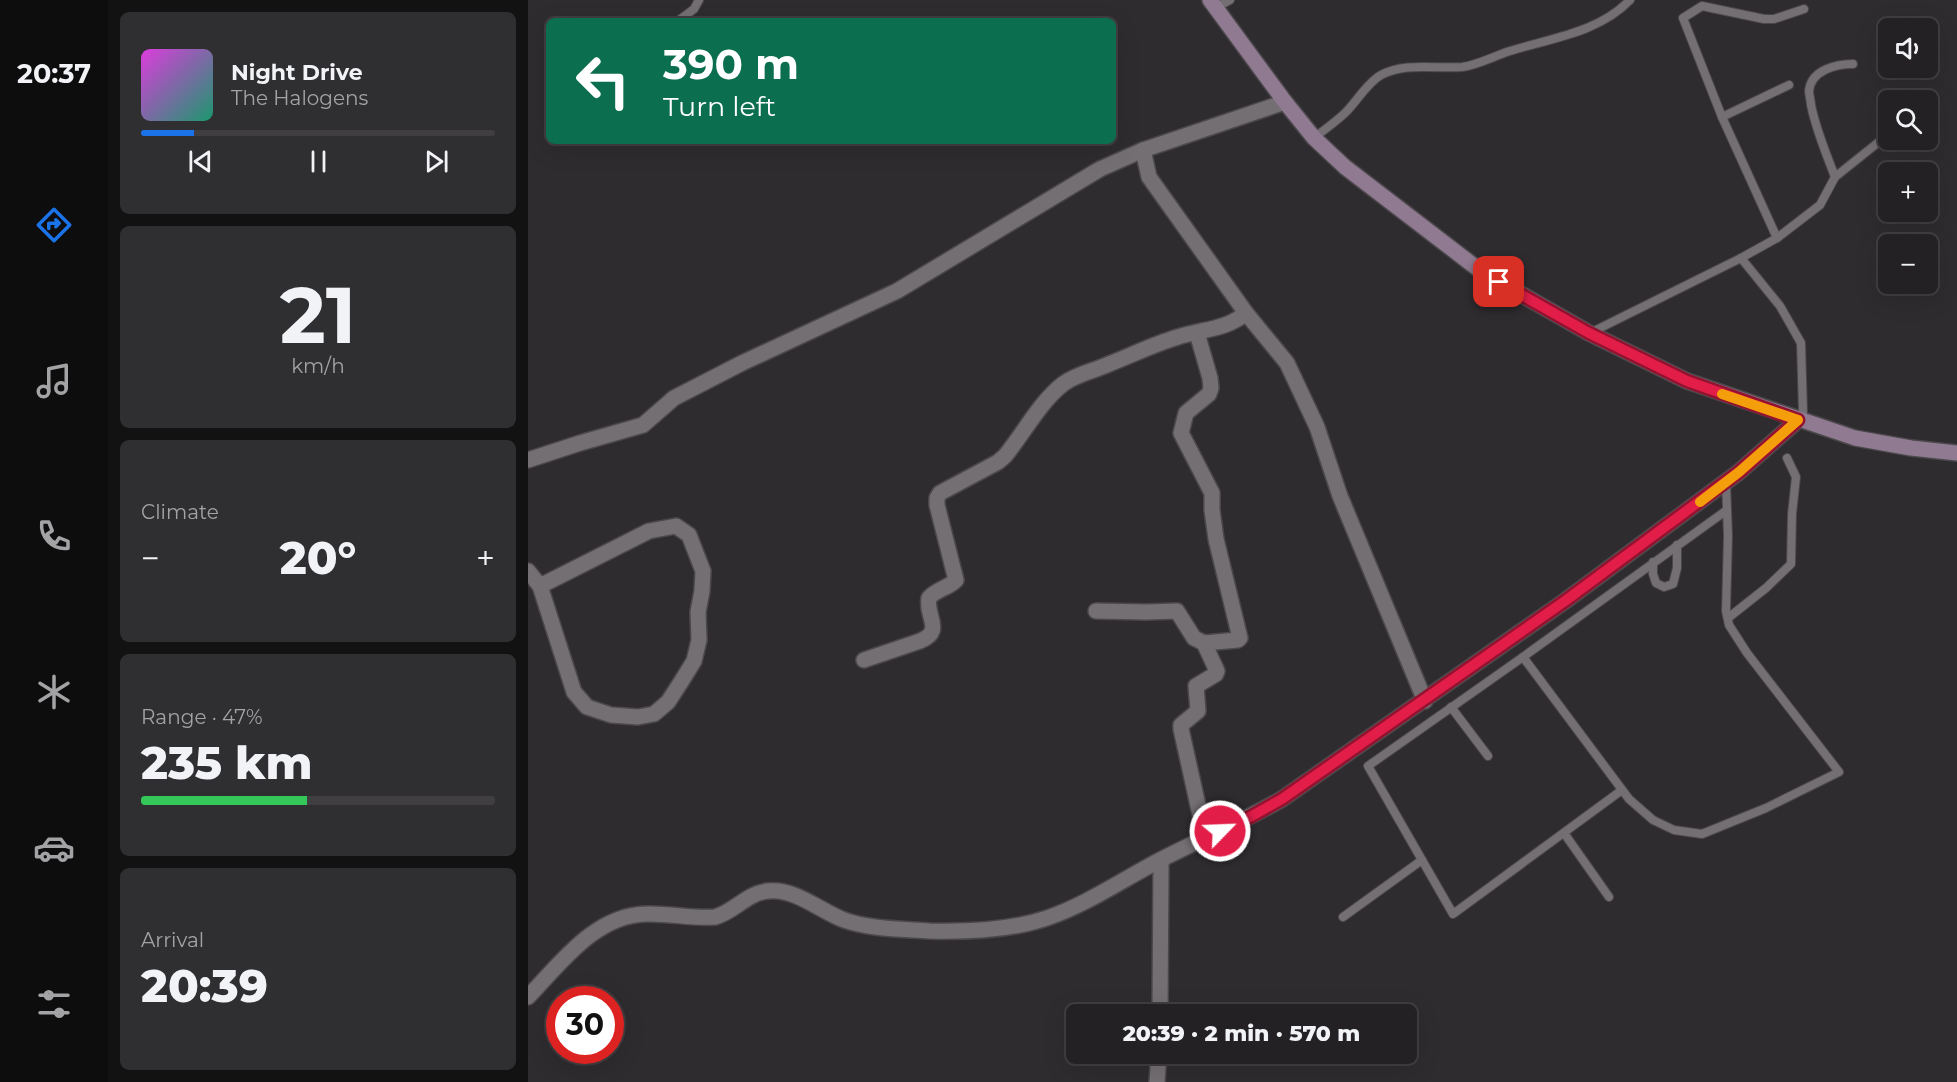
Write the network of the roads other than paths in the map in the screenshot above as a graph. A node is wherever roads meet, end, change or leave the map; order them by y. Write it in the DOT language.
graph roads {
  1 [pos="699,0"];
  2 [pos="1230,0"];
  3 [pos="1630,0"];
  4 [pos="1213,4"];
  5 [pos="1804,9"];
  6 [pos="682,18"];
  7 [pos="1853,64"];
  8 [pos="1789,85"];
  9 [pos="1285,102"];
  10 [pos="1722,117"];
  11 [pos="1314,138"];
  12 [pos="1878,143"];
  13 [pos="1143,150"];
  14 [pos="1835,177"];
  15 [pos="1777,238"];
  16 [pos="1741,258"];
  17 [pos="1246,313"];
  18 [pos="1197,333"];
  19 [pos="1589,333"];
  20 [pos="1798,420"];
  21 [pos="1957,453"];
  22 [pos="1787,458"];
  23 [pos="528,460"];
  24 [pos="1726,482"];
  25 [pos="1727,510"];
  26 [pos="1677,545"];
  27 [pos="1653,562"];
  28 [pos="528,572"];
  29 [pos="540,586"];
  30 [pos="1096,610"];
  31 [pos="1728,618"];
  32 [pos="1204,643"];
  33 [pos="1523,657"];
  34 [pos="864,660"];
  35 [pos="1425,700"];
  36 [pos="1451,707"];
  37 [pos="1488,756"];
  38 [pos="1622,790"];
  39 [pos="1564,833"];
  40 [pos="1205,837"];
  41 [pos="1161,860"];
  42 [pos="1422,860"];
  43 [pos="1609,897"];
  44 [pos="1344,917"];
  45 [pos="528,997"];
  46 [pos="1160,1004"];
  47 [pos="1158,1064"];
  48 [pos="1157,1082"];
  1 -- 6 [label="lane"];
  2 -- 4 [label="lane"];
  3 -- 11 [label="lane"];
  4 -- 9 [label="main road"];
  5 -- 10 [label="lane"];
  7 -- 14 [label="lane"];
  8 -- 10 [label="lane"];
  9 -- 11 [label="main road"];
  9 -- 13 [label="street"];
  10 -- 15 [label="lane"];
  11 -- 19 [label="main road"];
  12 -- 14 [label="lane"];
  13 -- 17 [label="street"];
  13 -- 23 [label="street"];
  14 -- 15 [label="lane"];
  15 -- 16 [label="lane"];
  16 -- 19 [label="lane"];
  16 -- 20 [label="lane"];
  17 -- 18 [label="street"];
  17 -- 35 [label="street"];
  18 -- 32 [label="street"];
  18 -- 34 [label="street"];
  19 -- 20 [label="main road"];
  20 -- 21 [label="main road"];
  20 -- 24 [label="street"];
  22 -- 31 [label="lane"];
  24 -- 25 [label="lane"];
  24 -- 35 [label="street"];
  25 -- 26 [label="lane"];
  25 -- 31 [label="lane"];
  26 -- 27 [label="lane"];
  26 -- 27 [label="lane"];
  27 -- 33 [label="lane"];
  28 -- 29 [label="street"];
  29 -- 29 [label="street"];
  30 -- 32 [label="street"];
  31 -- 38 [label="lane"];
  32 -- 40 [label="street"];
  33 -- 36 [label="lane"];
  33 -- 38 [label="lane"];
  35 -- 40 [label="street"];
  36 -- 37 [label="lane"];
  36 -- 42 [label="lane"];
  38 -- 39 [label="lane"];
  39 -- 42 [label="lane"];
  39 -- 43 [label="lane"];
  40 -- 41 [label="street"];
  41 -- 45 [label="street"];
  41 -- 46 [label="street"];
  42 -- 44 [label="lane"];
  47 -- 48 [label="street"];
}
